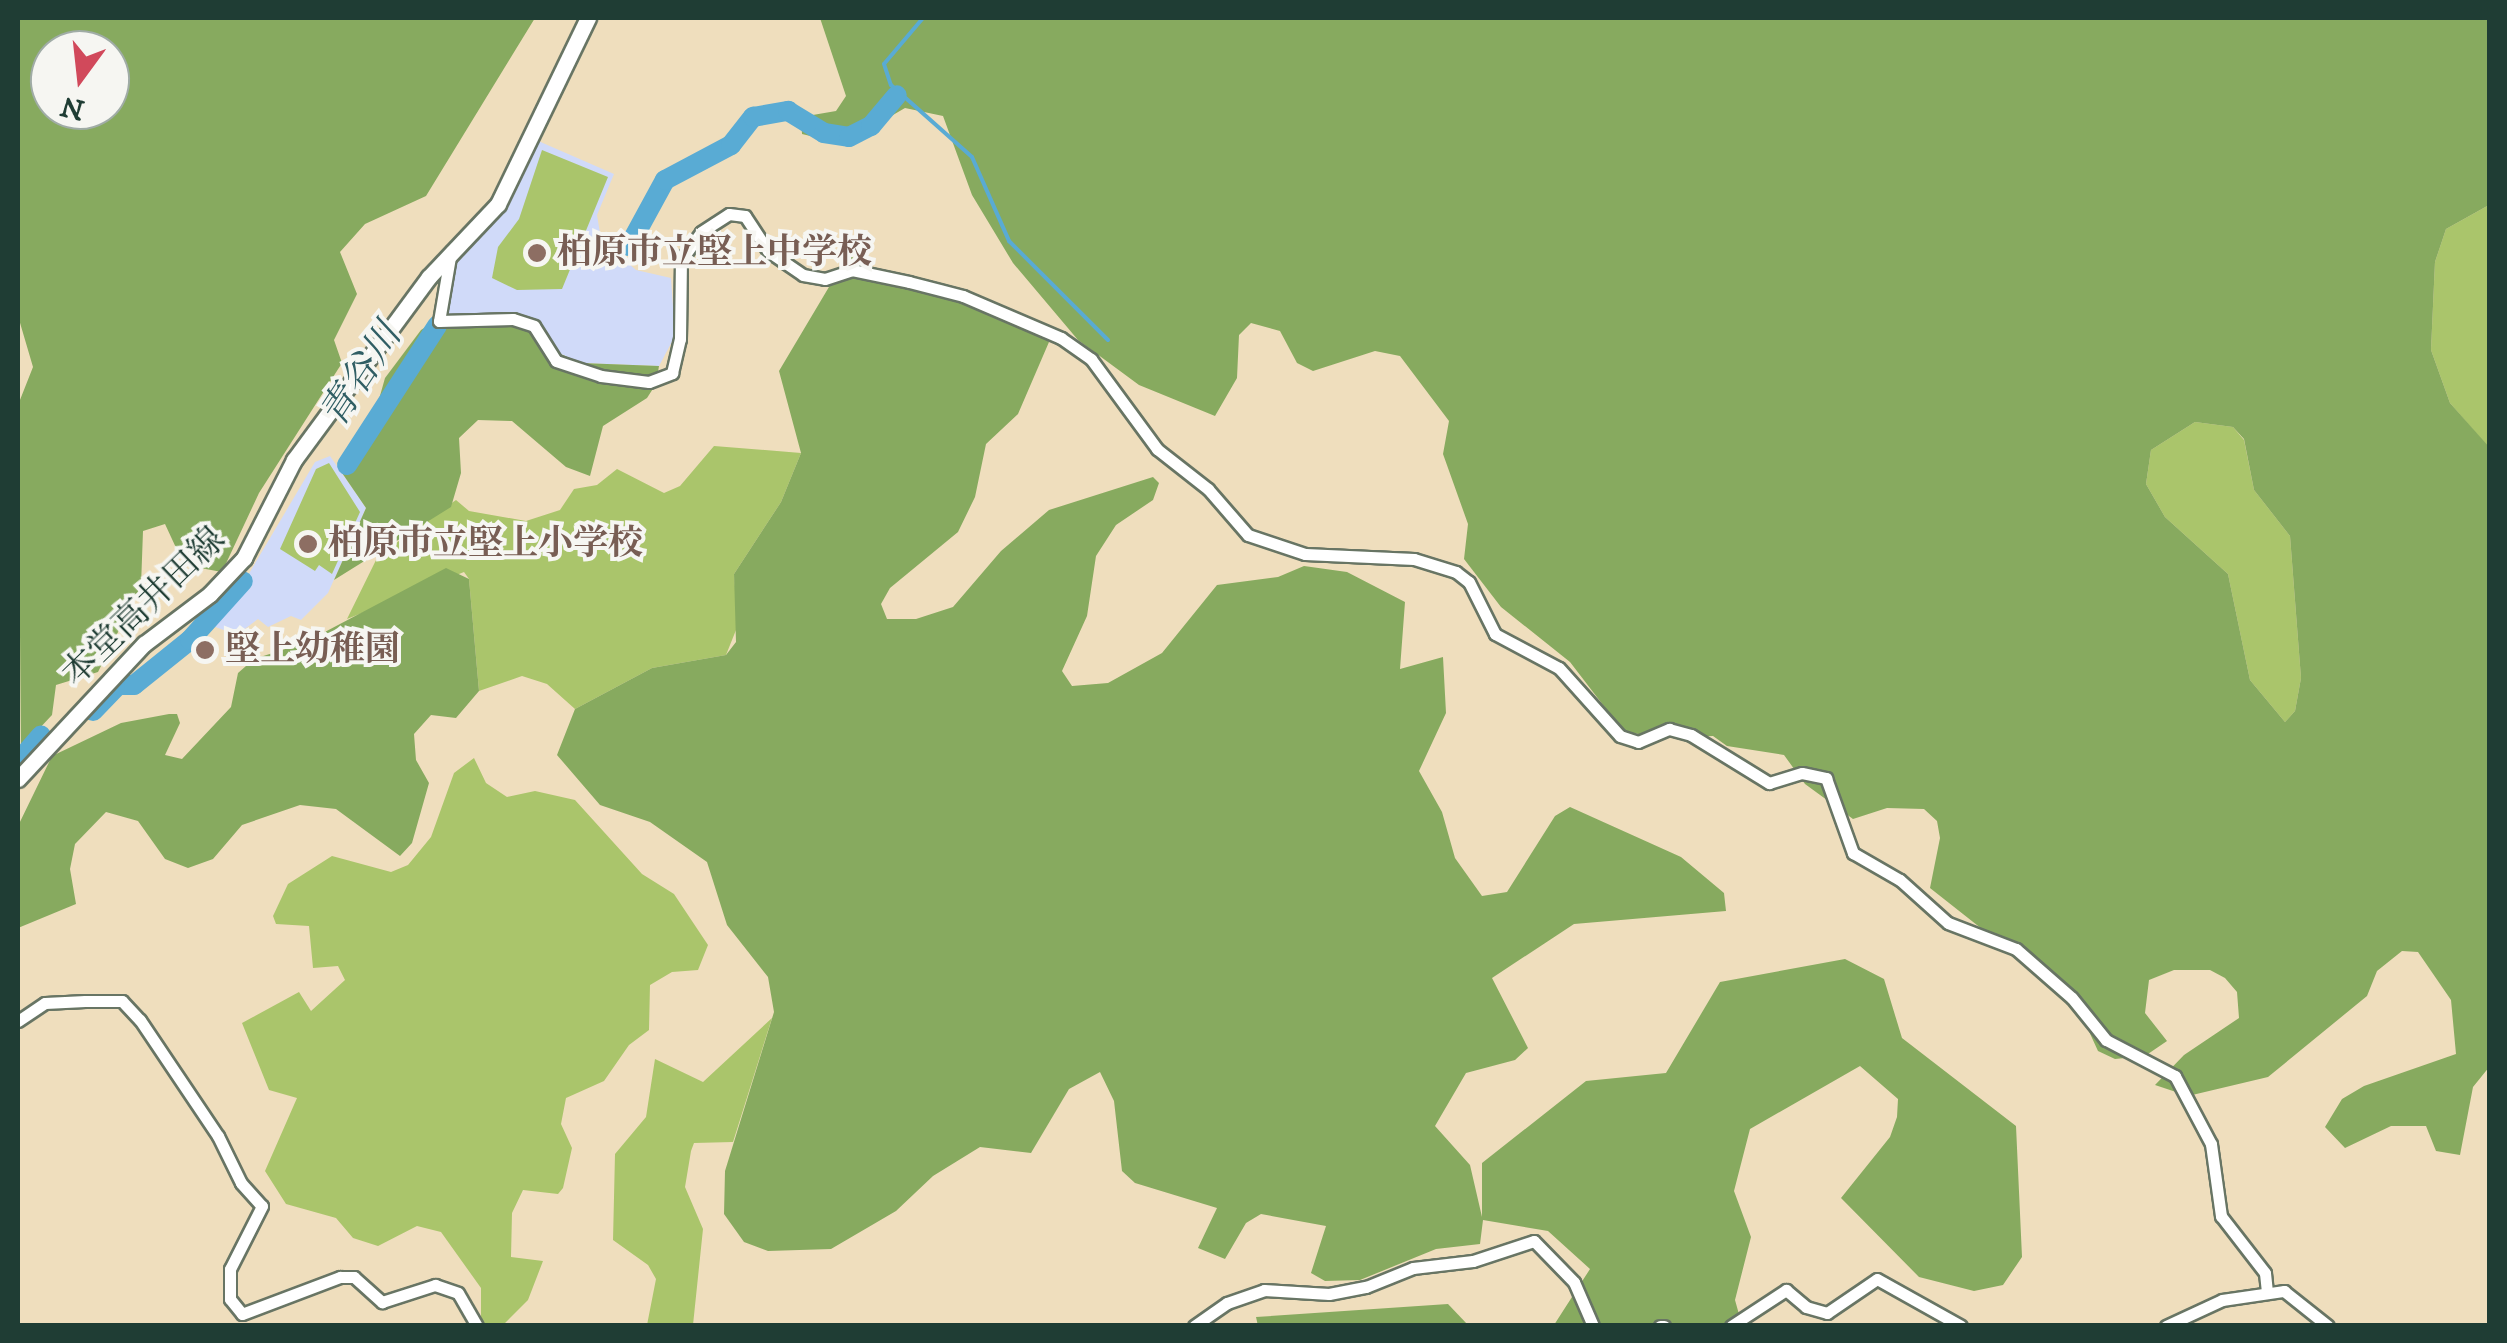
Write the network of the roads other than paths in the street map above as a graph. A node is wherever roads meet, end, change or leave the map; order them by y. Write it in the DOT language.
graph roads {
  1 [pos="588,18"];
  2 [pos="451,251"];
  3 [pos="18,779"];
  4 [pos="18,1021"];
  5 [pos="2267,1293"];
  6 [pos="477,1326"];
  7 [pos="1194,1326"];
  8 [pos="1592,1326"];
  9 [pos="1731,1326"];
  10 [pos="1961,1326"];
  11 [pos="2166,1326"];
  12 [pos="2328,1326"];
  1 -- 2 [label="main road, 本堂高井田線"];
  2 -- 3 [label="main road, 本堂高井田線"];
  2 -- 5 [label="street"];
  4 -- 6 [label="street"];
  5 -- 11 [label="street"];
  5 -- 12 [label="street"];
  7 -- 8 [label="street"];
  9 -- 10 [label="street"];
}
